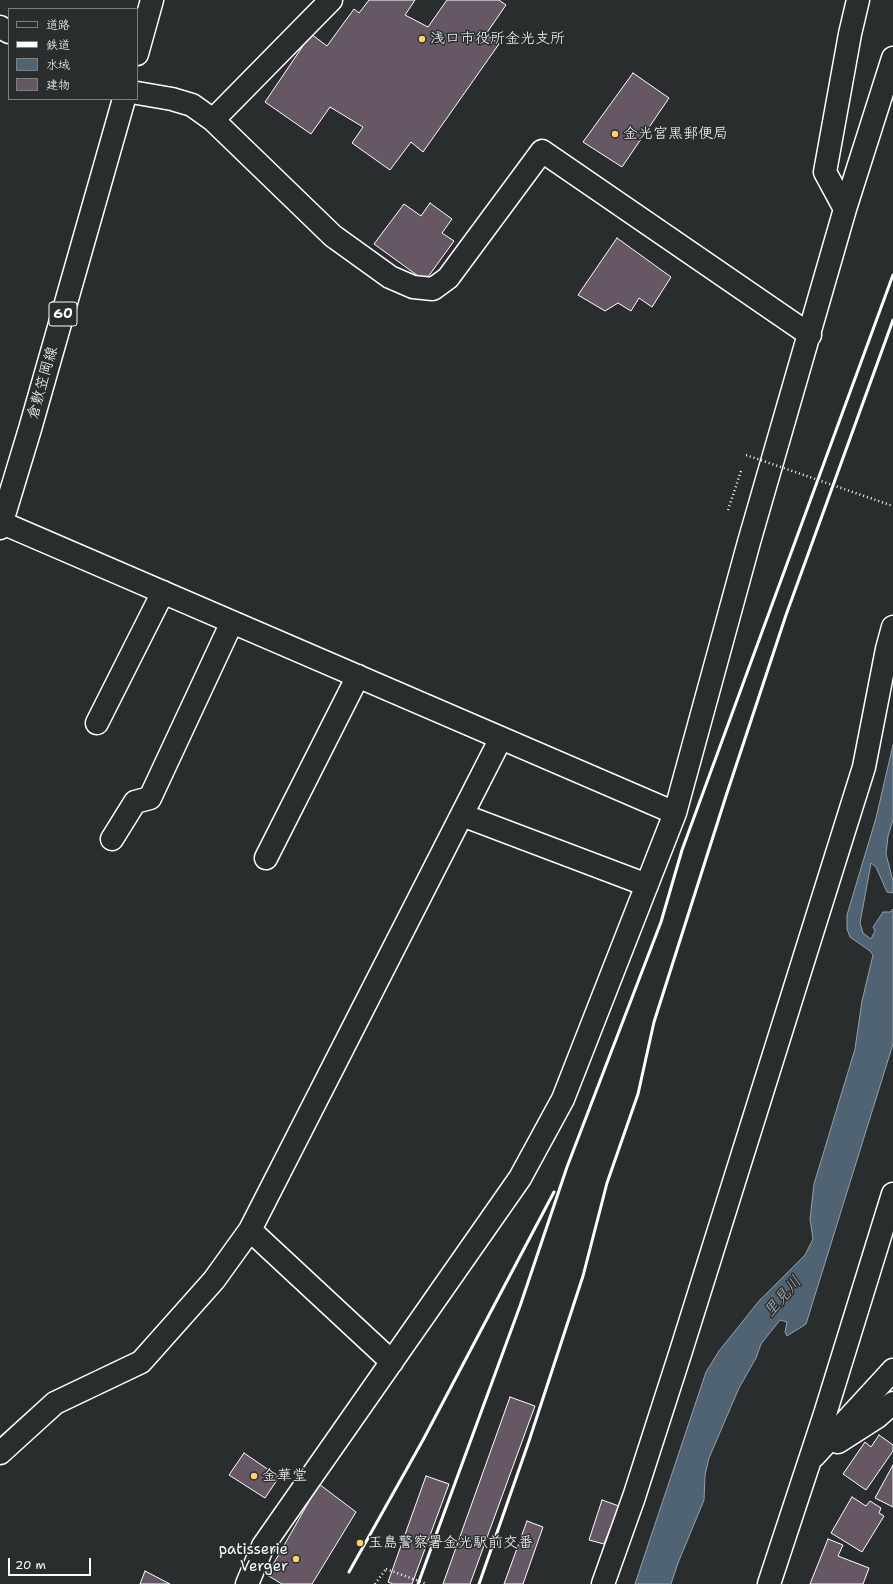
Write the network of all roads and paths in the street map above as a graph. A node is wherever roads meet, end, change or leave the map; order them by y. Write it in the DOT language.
graph roads {
  1 [pos="152,0"];
  2 [pos="331,0"];
  3 [pos="858,0"];
  4 [pos="138,50"];
  5 [pos="893,58"];
  6 [pos="138,93"];
  7 [pos="124,100"];
  8 [pos="213,120"];
  9 [pos="845,209"];
  10 [pos="810,335"];
  11 [pos="744,462"];
  12 [pos="742,469"];
  13 [pos="893,506"];
  14 [pos="728,510"];
  15 [pos="0,524"];
  16 [pos="163,592"];
  17 [pos="232,622"];
  18 [pos="893,627"];
  19 [pos="358,676"];
  20 [pos="97,723"];
  21 [pos="501,738"];
  22 [pos="675,813"];
  23 [pos="462,815"];
  24 [pos="112,839"];
  25 [pos="266,858"];
  26 [pos="647,885"];
  27 [pos="893,1194"];
  28 [pos="250,1230"];
  29 [pos="392,1362"];
  30 [pos="893,1370"];
  31 [pos="893,1403"];
  32 [pos="0,1454"];
  33 [pos="810,1460"];
  34 [pos="247,1584"];
  35 [pos="375,1584"];
  36 [pos="427,1584"];
  37 [pos="603,1584"];
  38 [pos="769,1584"];
  1 -- 4 [label="street"];
  2 -- 8 [label="street"];
  3 -- 9 [label="street"];
  5 -- 9 [label="street"];
  6 -- 8 [label="street"];
  7 -- 15 [label="street, 倉敷笠岡線 / 60"];
  8 -- 10 [label="street"];
  9 -- 10 [label="street"];
  10 -- 22 [label="street"];
  11 -- 13 [label="path, bridge"];
  12 -- 14 [label="path"];
  15 -- 16 [label="street"];
  16 -- 17 [label="street"];
  16 -- 20 [label="street"];
  17 -- 19 [label="street"];
  17 -- 24 [label="street"];
  18 -- 37 [label="street"];
  19 -- 21 [label="street"];
  19 -- 25 [label="street"];
  21 -- 22 [label="street"];
  21 -- 23 [label="street"];
  22 -- 26 [label="street"];
  23 -- 26 [label="street"];
  23 -- 28 [label="street"];
  26 -- 29 [label="street"];
  27 -- 33 [label="street"];
  28 -- 29 [label="street"];
  28 -- 32 [label="street"];
  29 -- 34 [label="street"];
  30 -- 33 [label="street"];
  31 -- 33 [label="street"];
  33 -- 38 [label="street"];
  35 -- 36 [label="path, bridge"];
}
